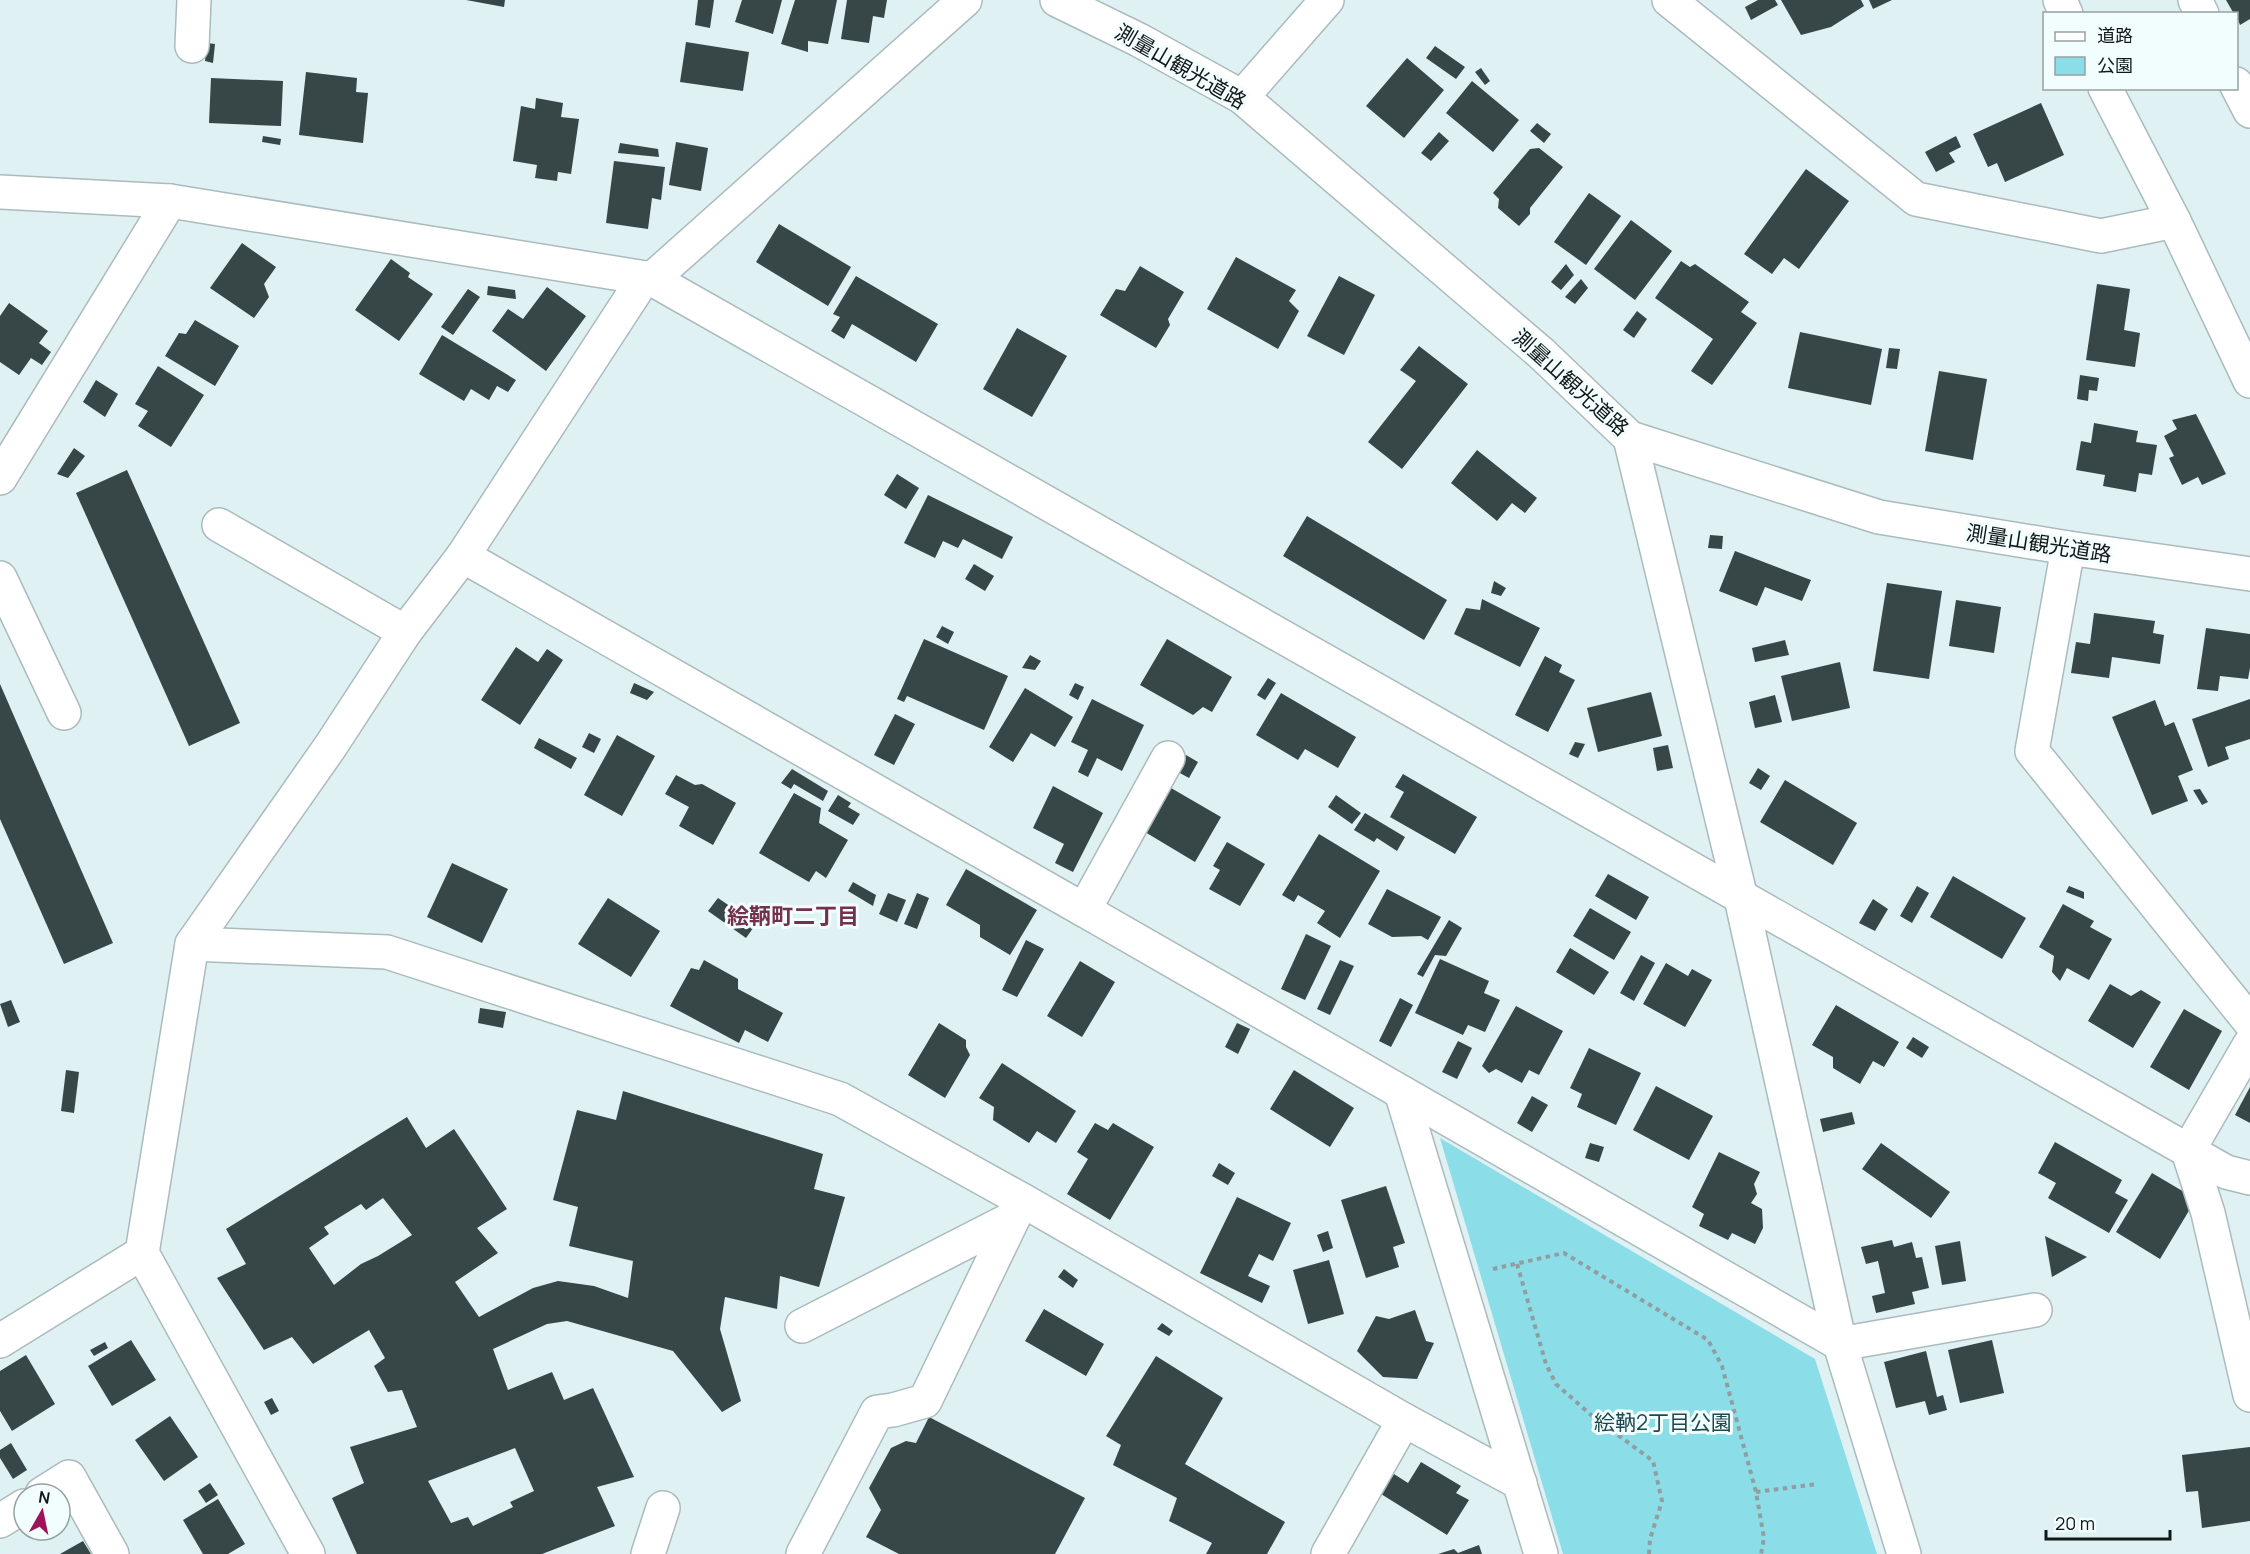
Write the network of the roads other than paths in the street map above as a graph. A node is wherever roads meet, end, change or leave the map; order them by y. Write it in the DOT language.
graph roads {
  1 [pos="194,0"];
  2 [pos="964,0"];
  3 [pos="1057,0"];
  4 [pos="1327,0"];
  5 [pos="1669,0"];
  6 [pos="192,46"];
  7 [pos="2238,88"];
  8 [pos="2106,90"];
  9 [pos="1242,97"];
  10 [pos="2250,111"];
  11 [pos="0,192"];
  12 [pos="170,201"];
  13 [pos="2174,221"];
  14 [pos="648,279"];
  15 [pos="2250,381"];
  16 [pos="1630,438"];
  17 [pos="0,478"];
  18 [pos="219,525"];
  19 [pos="2068,548"];
  20 [pos="463,556"];
  21 [pos="2250,574"];
  22 [pos="0,578"];
  23 [pos="405,632"];
  24 [pos="64,713"];
  25 [pos="1168,758"];
  26 [pos="1741,897"];
  27 [pos="1084,910"];
  28 [pos="192,944"];
  29 [pos="2250,1022"];
  30 [pos="2250,1044"];
  31 [pos="1402,1095"];
  32 [pos="2188,1151"];
  33 [pos="2250,1178"];
  34 [pos="1017,1209"];
  35 [pos="142,1253"];
  36 [pos="2036,1310"];
  37 [pos="802,1326"];
  38 [pos="0,1341"];
  39 [pos="1840,1344"];
  40 [pos="2250,1395"];
  41 [pos="1404,1420"];
  42 [pos="61,1482"];
  43 [pos="72,1482"];
  44 [pos="72,1482"];
  45 [pos="1520,1483"];
  46 [pos="663,1508"];
  47 [pos="112,1554"];
  48 [pos="308,1554"];
  49 [pos="648,1554"];
  50 [pos="803,1554"];
  51 [pos="1328,1554"];
  52 [pos="1541,1554"];
  53 [pos="1904,1554"];
  1 -- 6 [label="street"];
  2 -- 14 [label="street"];
  3 -- 9 [label="street, 測量山観光道路"];
  4 -- 9 [label="street"];
  5 -- 13 [label="street"];
  7 -- 10 [label="street"];
  8 -- 13 [label="street"];
  9 -- 16 [label="street, 測量山観光道路"];
  11 -- 12 [label="street"];
  12 -- 14 [label="street"];
  12 -- 17 [label="street"];
  13 -- 15 [label="street"];
  14 -- 20 [label="street"];
  14 -- 26 [label="street"];
  16 -- 19 [label="street, 測量山観光道路"];
  16 -- 26 [label="street"];
  18 -- 23 [label="street"];
  19 -- 21 [label="street, 測量山観光道路"];
  19 -- 29 [label="street"];
  20 -- 23 [label="street"];
  20 -- 27 [label="street"];
  22 -- 24 [label="street"];
  23 -- 28 [label="street"];
  25 -- 27 [label="street"];
  26 -- 32 [label="street"];
  26 -- 39 [label="street"];
  27 -- 31 [label="street"];
  28 -- 34 [label="street"];
  28 -- 35 [label="street"];
  30 -- 32 [label="street"];
  31 -- 39 [label="street"];
  31 -- 45 [label="street"];
  32 -- 33 [label="street"];
  32 -- 40 [label="street"];
  34 -- 37 [label="street"];
  34 -- 41 [label="street"];
  34 -- 50 [label="street"];
  35 -- 38 [label="street"];
  35 -- 48 [label="street"];
  36 -- 39 [label="street"];
  39 -- 53 [label="street"];
  41 -- 45 [label="street"];
  41 -- 51 [label="street"];
  42 -- 43 [label="street"];
  44 -- 47 [label="street"];
  45 -- 52 [label="street"];
  46 -- 49 [label="street"];
}
